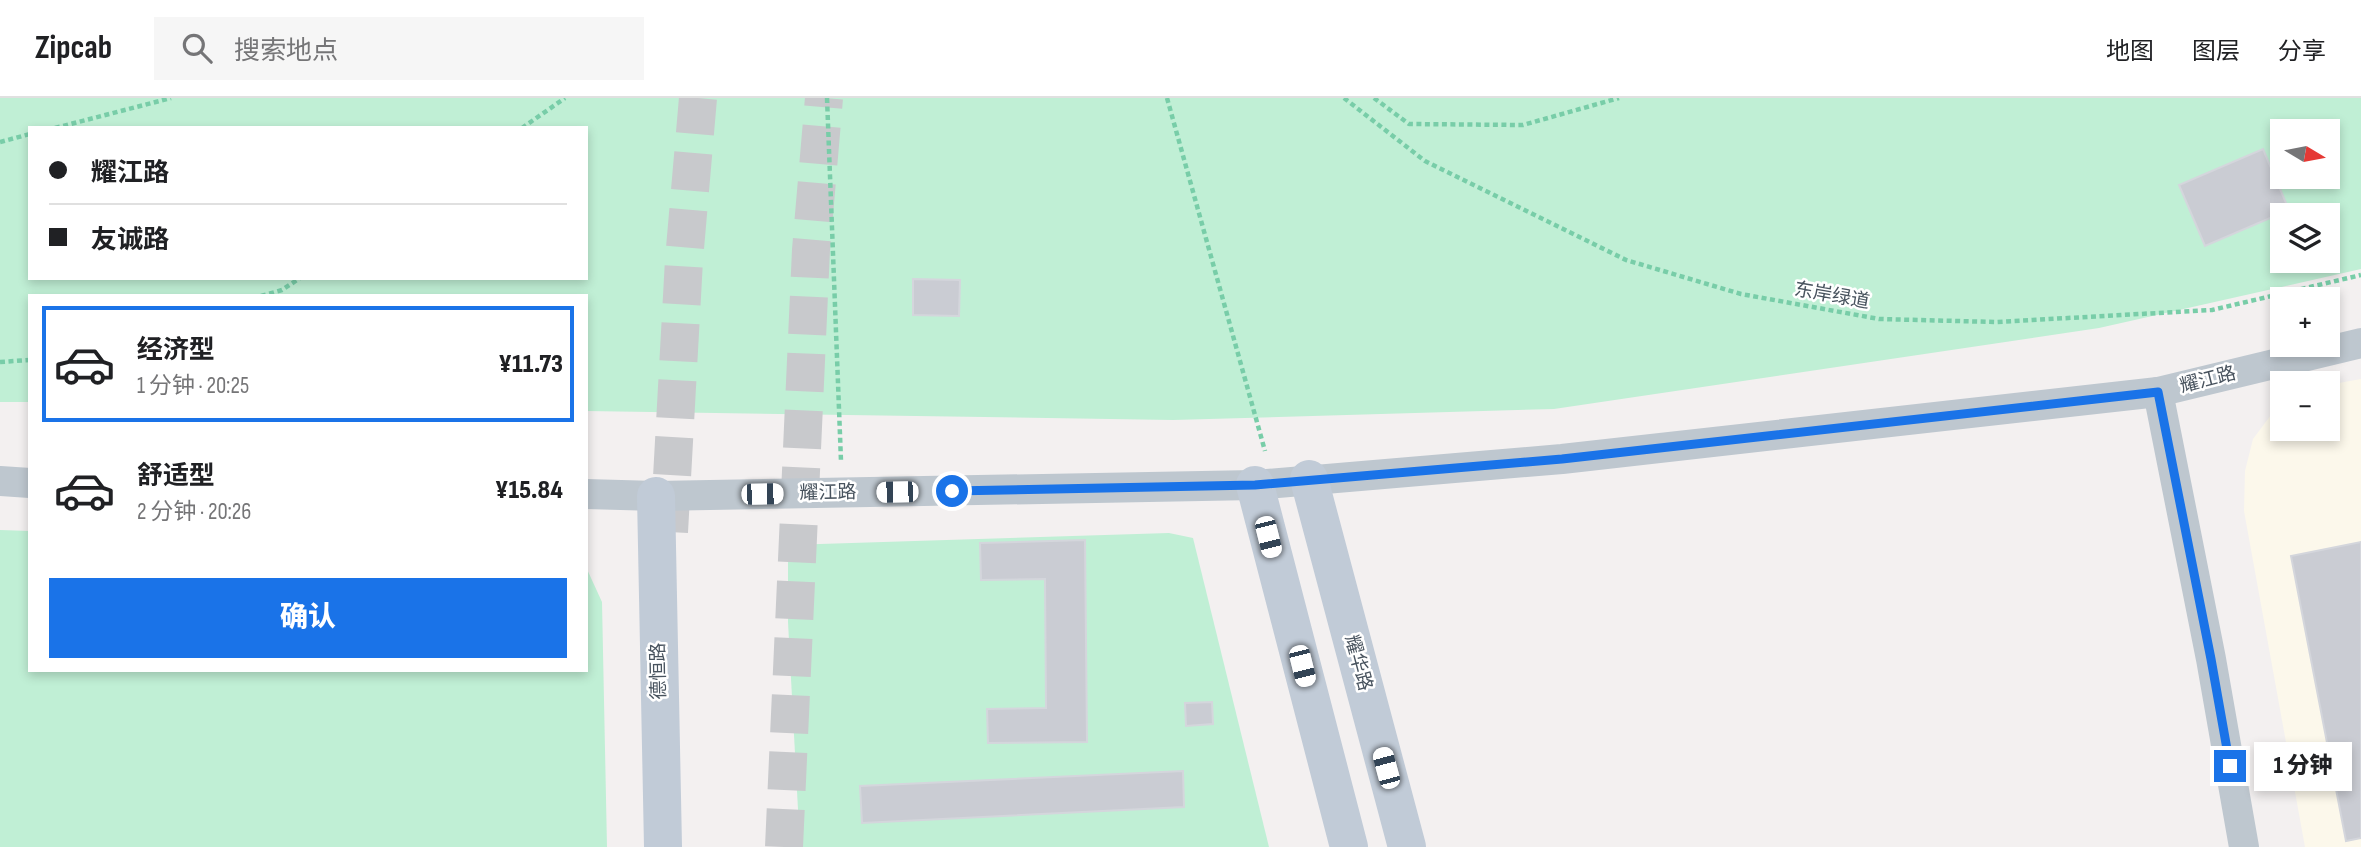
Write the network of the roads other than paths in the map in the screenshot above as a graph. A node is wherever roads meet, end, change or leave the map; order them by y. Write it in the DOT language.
graph roads {
  1 [pos="2361,342"];
  2 [pos="2158,392"];
  3 [pos="0,481"];
  4 [pos="28,483"];
  5 [pos="1279,483"];
  6 [pos="588,494"];
  7 [pos="656,496"];
  8 [pos="663,847"];
  9 [pos="1349,847"];
  10 [pos="1407,847"];
  11 [pos="2244,847"];
  1 -- 2 [label="street, 耀江路"];
  2 -- 5 [label="street, 耀江路"];
  2 -- 11 [label="street"];
  3 -- 4 [label="street"];
  5 -- 7 [label="street, 耀江路"];
  5 -- 9 [label="main road"];
  5 -- 10 [label="main road, 耀华路"];
  6 -- 7 [label="street, 耀江路"];
  7 -- 8 [label="main road, 德恒路"];
}
